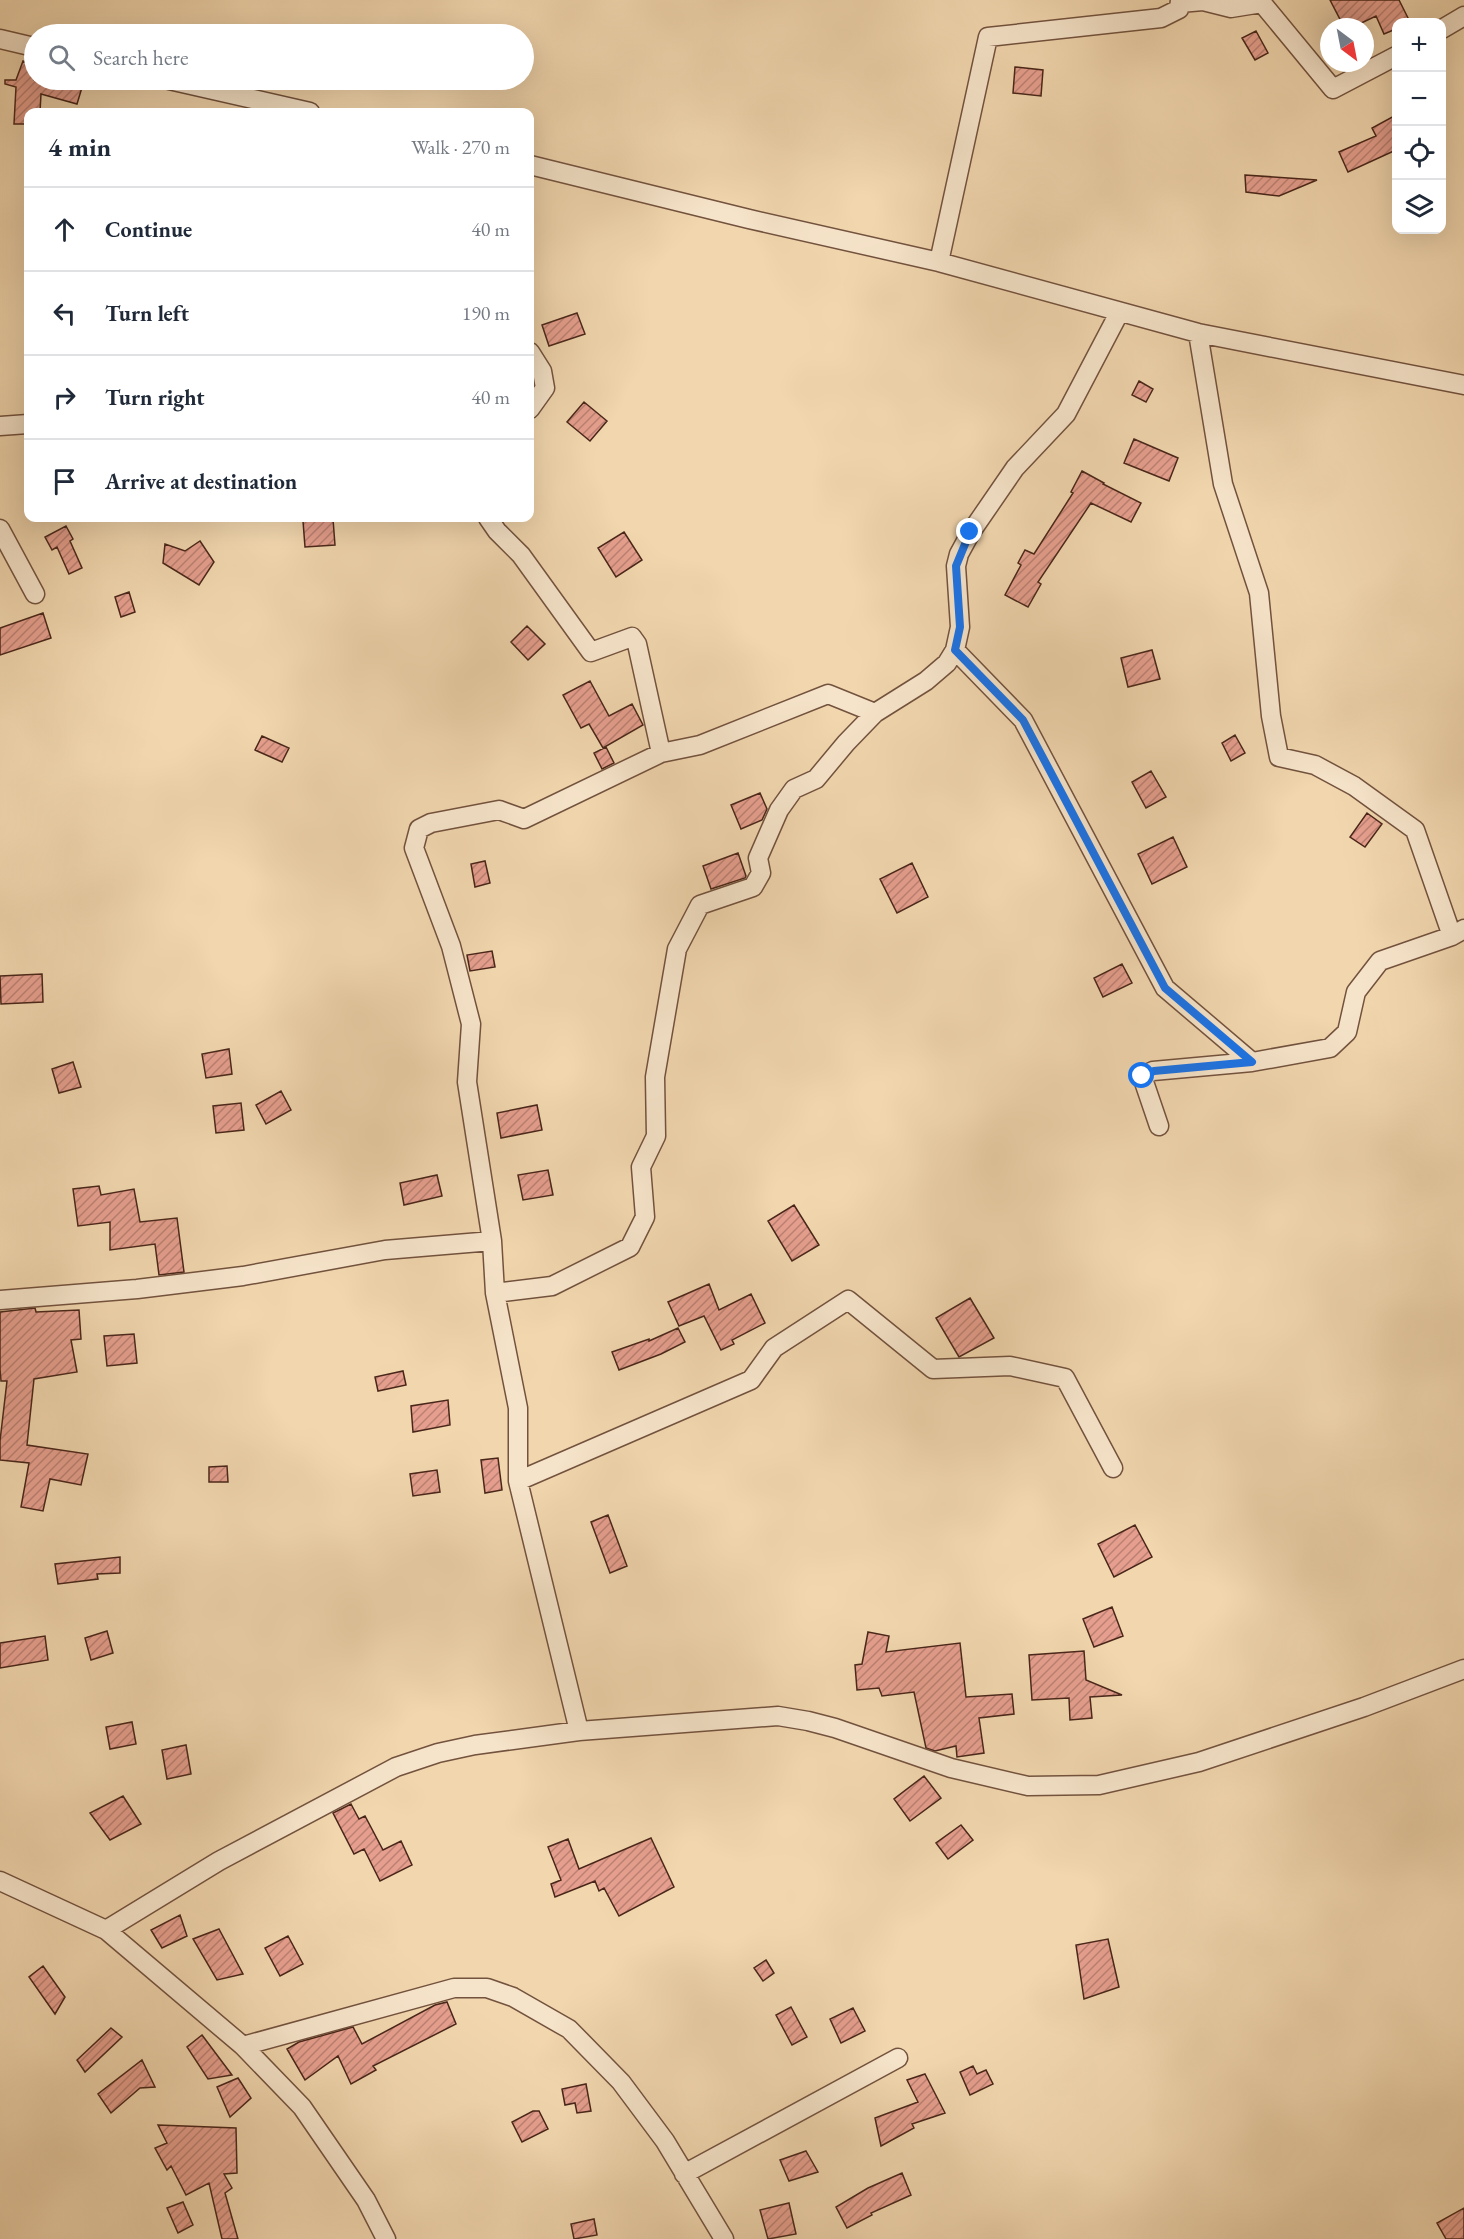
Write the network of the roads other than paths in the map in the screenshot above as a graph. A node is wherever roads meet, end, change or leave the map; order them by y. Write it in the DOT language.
graph roads {
  1 [pos="1180,1"];
  2 [pos="1464,16"];
  3 [pos="1446,27"];
  4 [pos="0,39"];
  5 [pos="24,45"];
  6 [pos="1392,58"];
  7 [pos="213,90"];
  8 [pos="292,108"];
  9 [pos="534,166"];
  10 [pos="939,262"];
  11 [pos="1119,313"];
  12 [pos="1197,333"];
  13 [pos="534,358"];
  14 [pos="1464,385"];
  15 [pos="534,403"];
  16 [pos="24,424"];
  17 [pos="0,426"];
  18 [pos="491,522"];
  19 [pos="0,529"];
  20 [pos="36,594"];
  21 [pos="955,650"];
  22 [pos="875,713"];
  23 [pos="661,753"];
  24 [pos="1458,932"];
  25 [pos="1252,1062"];
  26 [pos="1159,1126"];
  27 [pos="492,1241"];
  28 [pos="495,1293"];
  29 [pos="0,1300"];
  30 [pos="1113,1468"];
  31 [pos="518,1481"];
  32 [pos="1464,1670"];
  33 [pos="579,1731"];
  34 [pos="0,1883"];
  35 [pos="106,1930"];
  36 [pos="243,2046"];
  37 [pos="898,2058"];
  38 [pos="684,2174"];
  39 [pos="386,2239"];
  40 [pos="724,2239"];
  1 -- 6 [label="street"];
  1 -- 10 [label="street"];
  2 -- 3 [label="street"];
  4 -- 5 [label="street"];
  7 -- 8 [label="street"];
  9 -- 10 [label="street"];
  10 -- 11 [label="street"];
  11 -- 12 [label="street"];
  11 -- 21 [label="street"];
  12 -- 14 [label="street"];
  12 -- 24 [label="street"];
  13 -- 15 [label="street"];
  16 -- 17 [label="street"];
  18 -- 23 [label="street"];
  19 -- 20 [label="street"];
  21 -- 22 [label="street"];
  21 -- 25 [label="street"];
  22 -- 23 [label="street"];
  22 -- 28 [label="street"];
  23 -- 27 [label="street"];
  24 -- 25 [label="street"];
  25 -- 26 [label="street"];
  27 -- 28 [label="street"];
  27 -- 29 [label="street"];
  28 -- 31 [label="street"];
  30 -- 31 [label="street"];
  31 -- 33 [label="street"];
  32 -- 33 [label="street"];
  33 -- 35 [label="street"];
  34 -- 35 [label="street"];
  35 -- 36 [label="street"];
  36 -- 38 [label="street"];
  36 -- 39 [label="street"];
  37 -- 38 [label="street"];
  38 -- 40 [label="street"];
}
